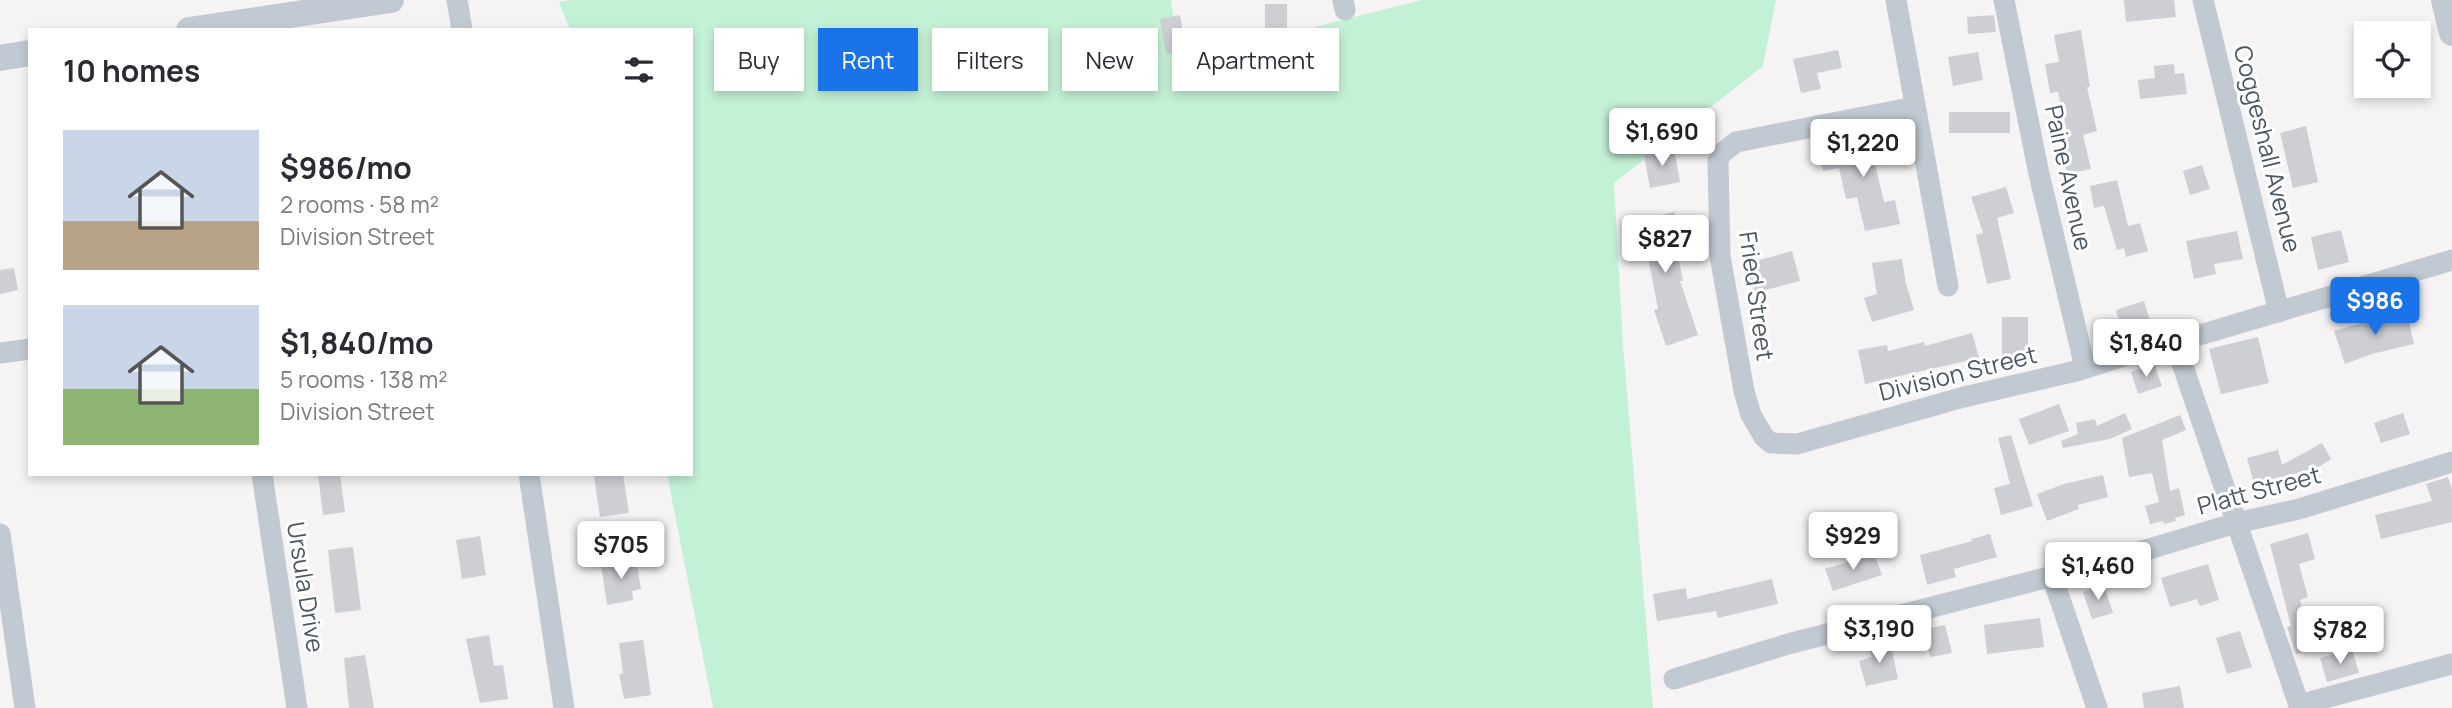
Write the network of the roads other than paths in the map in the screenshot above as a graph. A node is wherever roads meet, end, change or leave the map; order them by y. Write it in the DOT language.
graph roads {
  1 [pos="391,0"];
  2 [pos="457,0"];
  3 [pos="1896,0"];
  4 [pos="2004,0"];
  5 [pos="2203,0"];
  6 [pos="2444,0"];
  7 [pos="202,28"];
  8 [pos="462,28"];
  9 [pos="2452,33"];
  10 [pos="28,53"];
  11 [pos="0,58"];
  12 [pos="1915,107"];
  13 [pos="2452,260"];
  14 [pos="1948,286"];
  15 [pos="2279,312"];
  16 [pos="2174,340"];
  17 [pos="28,348"];
  18 [pos="0,353"];
  19 [pos="2085,367"];
  20 [pos="1762,433"];
  21 [pos="2452,462"];
  22 [pos="262,476"];
  23 [pos="529,476"];
  24 [pos="2236,523"];
  25 [pos="0,534"];
  26 [pos="2052,576"];
  27 [pos="2452,664"];
  28 [pos="1674,679"];
  29 [pos="2300,706"];
  30 [pos="25,708"];
  31 [pos="297,708"];
  32 [pos="564,708"];
  33 [pos="2097,708"];
  1 -- 7 [label="street"];
  2 -- 8 [label="street"];
  3 -- 12 [label="street"];
  4 -- 19 [label="street, Paine Avenue"];
  5 -- 15 [label="street, Coggeshall Avenue"];
  6 -- 9 [label="street"];
  10 -- 11 [label="street"];
  12 -- 14 [label="street"];
  12 -- 20 [label="street, Fried Street"];
  13 -- 15 [label="street, Division Street"];
  15 -- 16 [label="street, Division Street"];
  16 -- 19 [label="street, Division Street"];
  16 -- 24 [label="street"];
  17 -- 18 [label="street"];
  19 -- 20 [label="street, Division Street"];
  21 -- 24 [label="street, Platt Street"];
  22 -- 31 [label="street, Ursula Drive"];
  23 -- 32 [label="street"];
  24 -- 26 [label="street, Platt Street"];
  24 -- 29 [label="street"];
  25 -- 30 [label="street"];
  26 -- 28 [label="street, Platt Street"];
  26 -- 33 [label="street"];
  27 -- 29 [label="street"];
}
